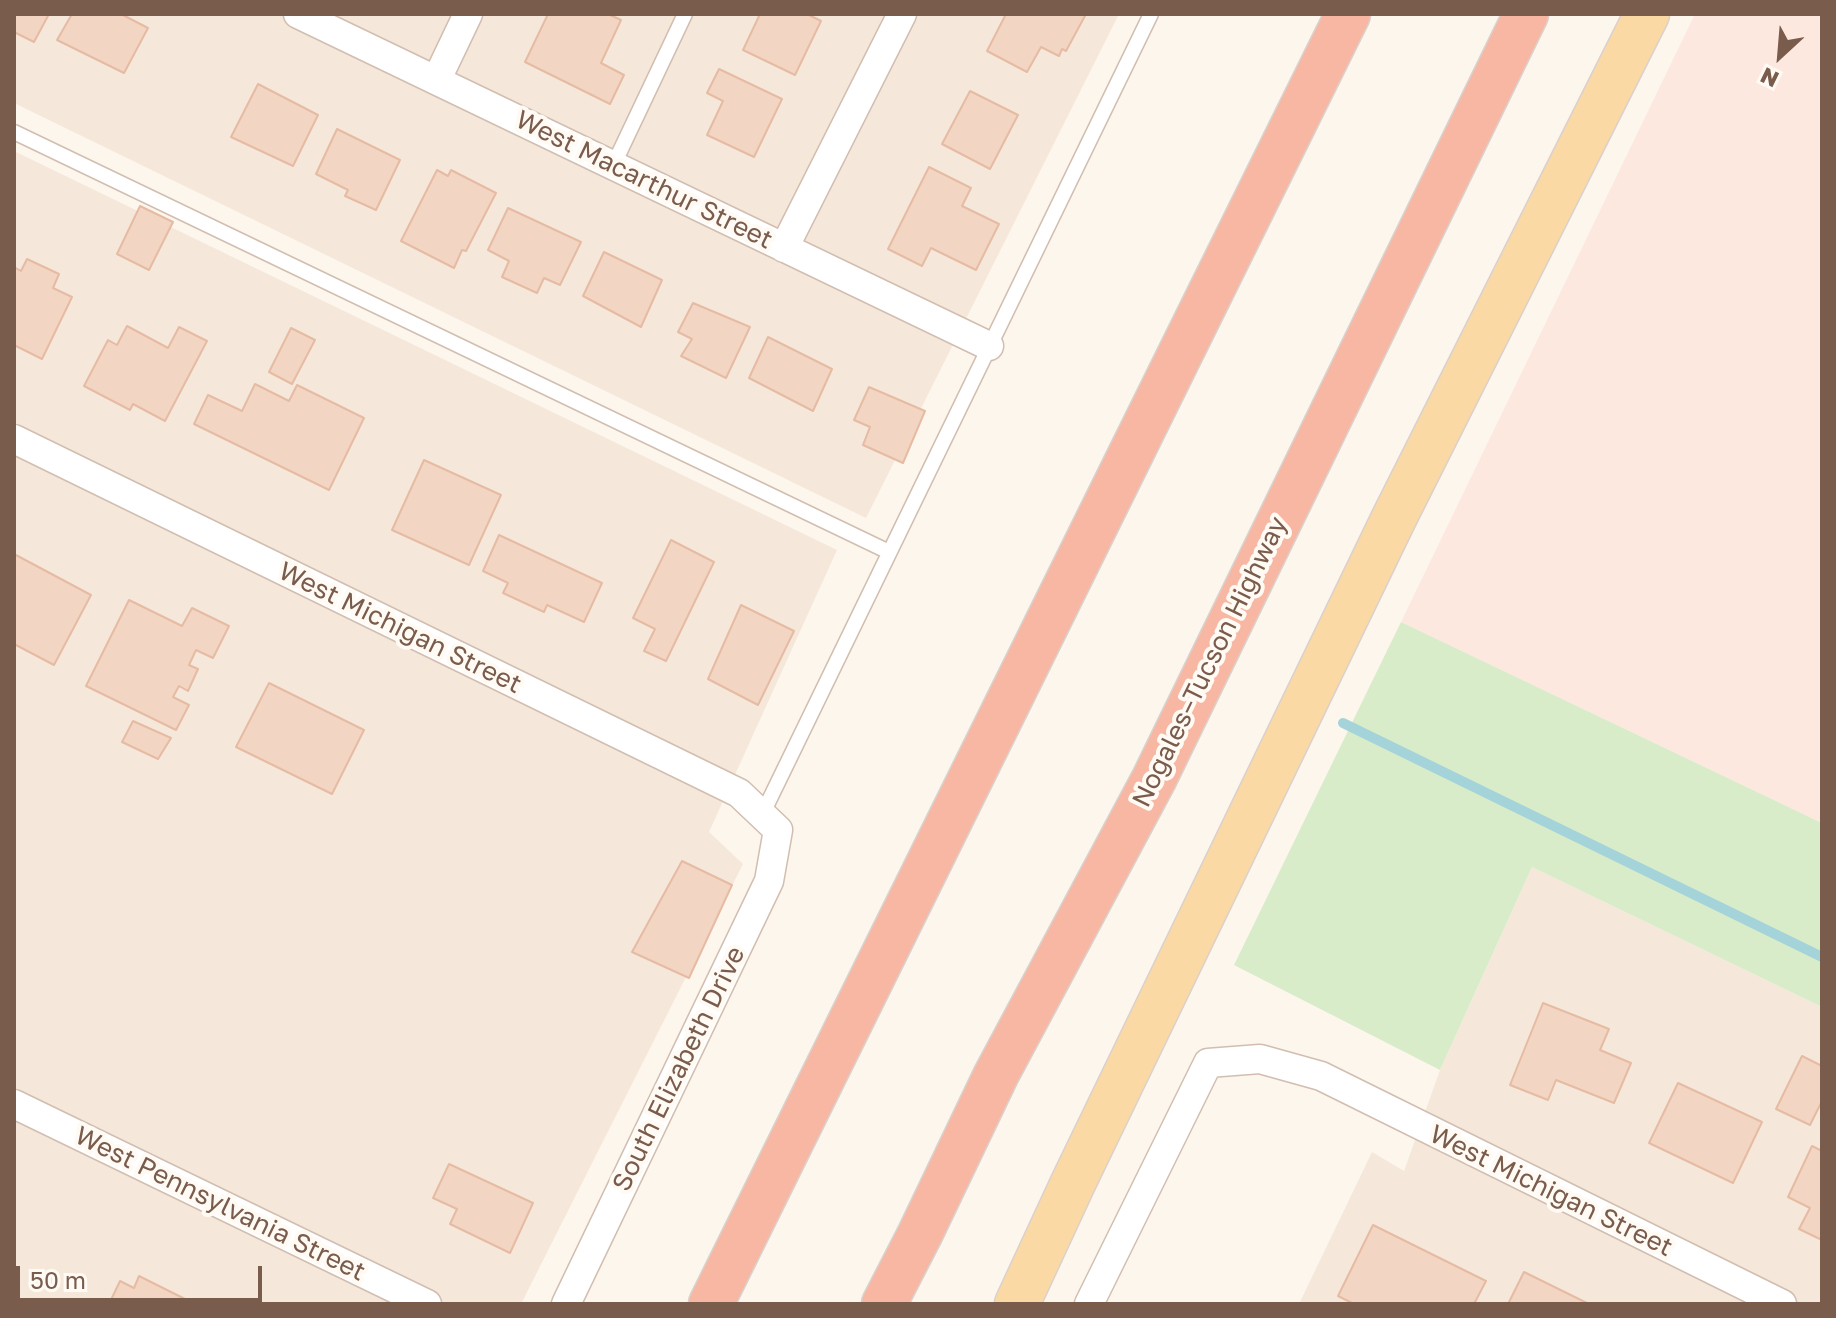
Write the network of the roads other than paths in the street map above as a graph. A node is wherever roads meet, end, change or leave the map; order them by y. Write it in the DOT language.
graph roads {
  1 [pos="298,14"];
  2 [pos="468,14"];
  3 [pos="685,14"];
  4 [pos="902,14"];
  5 [pos="1151,14"];
  6 [pos="1346,14"];
  7 [pos="1526,14"];
  8 [pos="1647,14"];
  9 [pos="437,79"];
  10 [pos="14,132"];
  11 [pos="613,166"];
  12 [pos="784,248"];
  13 [pos="989,346"];
  14 [pos="14,439"];
  15 [pos="889,552"];
  16 [pos="770,822"];
  17 [pos="14,1104"];
  18 [pos="427,1304"];
  19 [pos="566,1304"];
  20 [pos="711,1304"];
  21 [pos="884,1304"];
  22 [pos="1017,1304"];
  23 [pos="1089,1304"];
  24 [pos="1782,1304"];
  1 -- 9 [label="street, West Macarthur Street"];
  2 -- 9 [label="street"];
  3 -- 11 [label="lane"];
  4 -- 12 [label="street"];
  5 -- 13 [label="lane"];
  6 -- 20 [label="highway"];
  7 -- 21 [label="highway, Nogales–Tucson Highway"];
  8 -- 22 [label="main road"];
  9 -- 11 [label="street, West Macarthur Street"];
  10 -- 15 [label="lane"];
  11 -- 12 [label="street, West Macarthur Street"];
  12 -- 13 [label="street, West Macarthur Street"];
  13 -- 15 [label="lane"];
  14 -- 16 [label="street, West Michigan Street"];
  15 -- 16 [label="lane"];
  16 -- 19 [label="street, South Elizabeth Drive"];
  17 -- 18 [label="street, West Pennsylvania Street"];
  23 -- 24 [label="street, West Michigan Street"];
}
